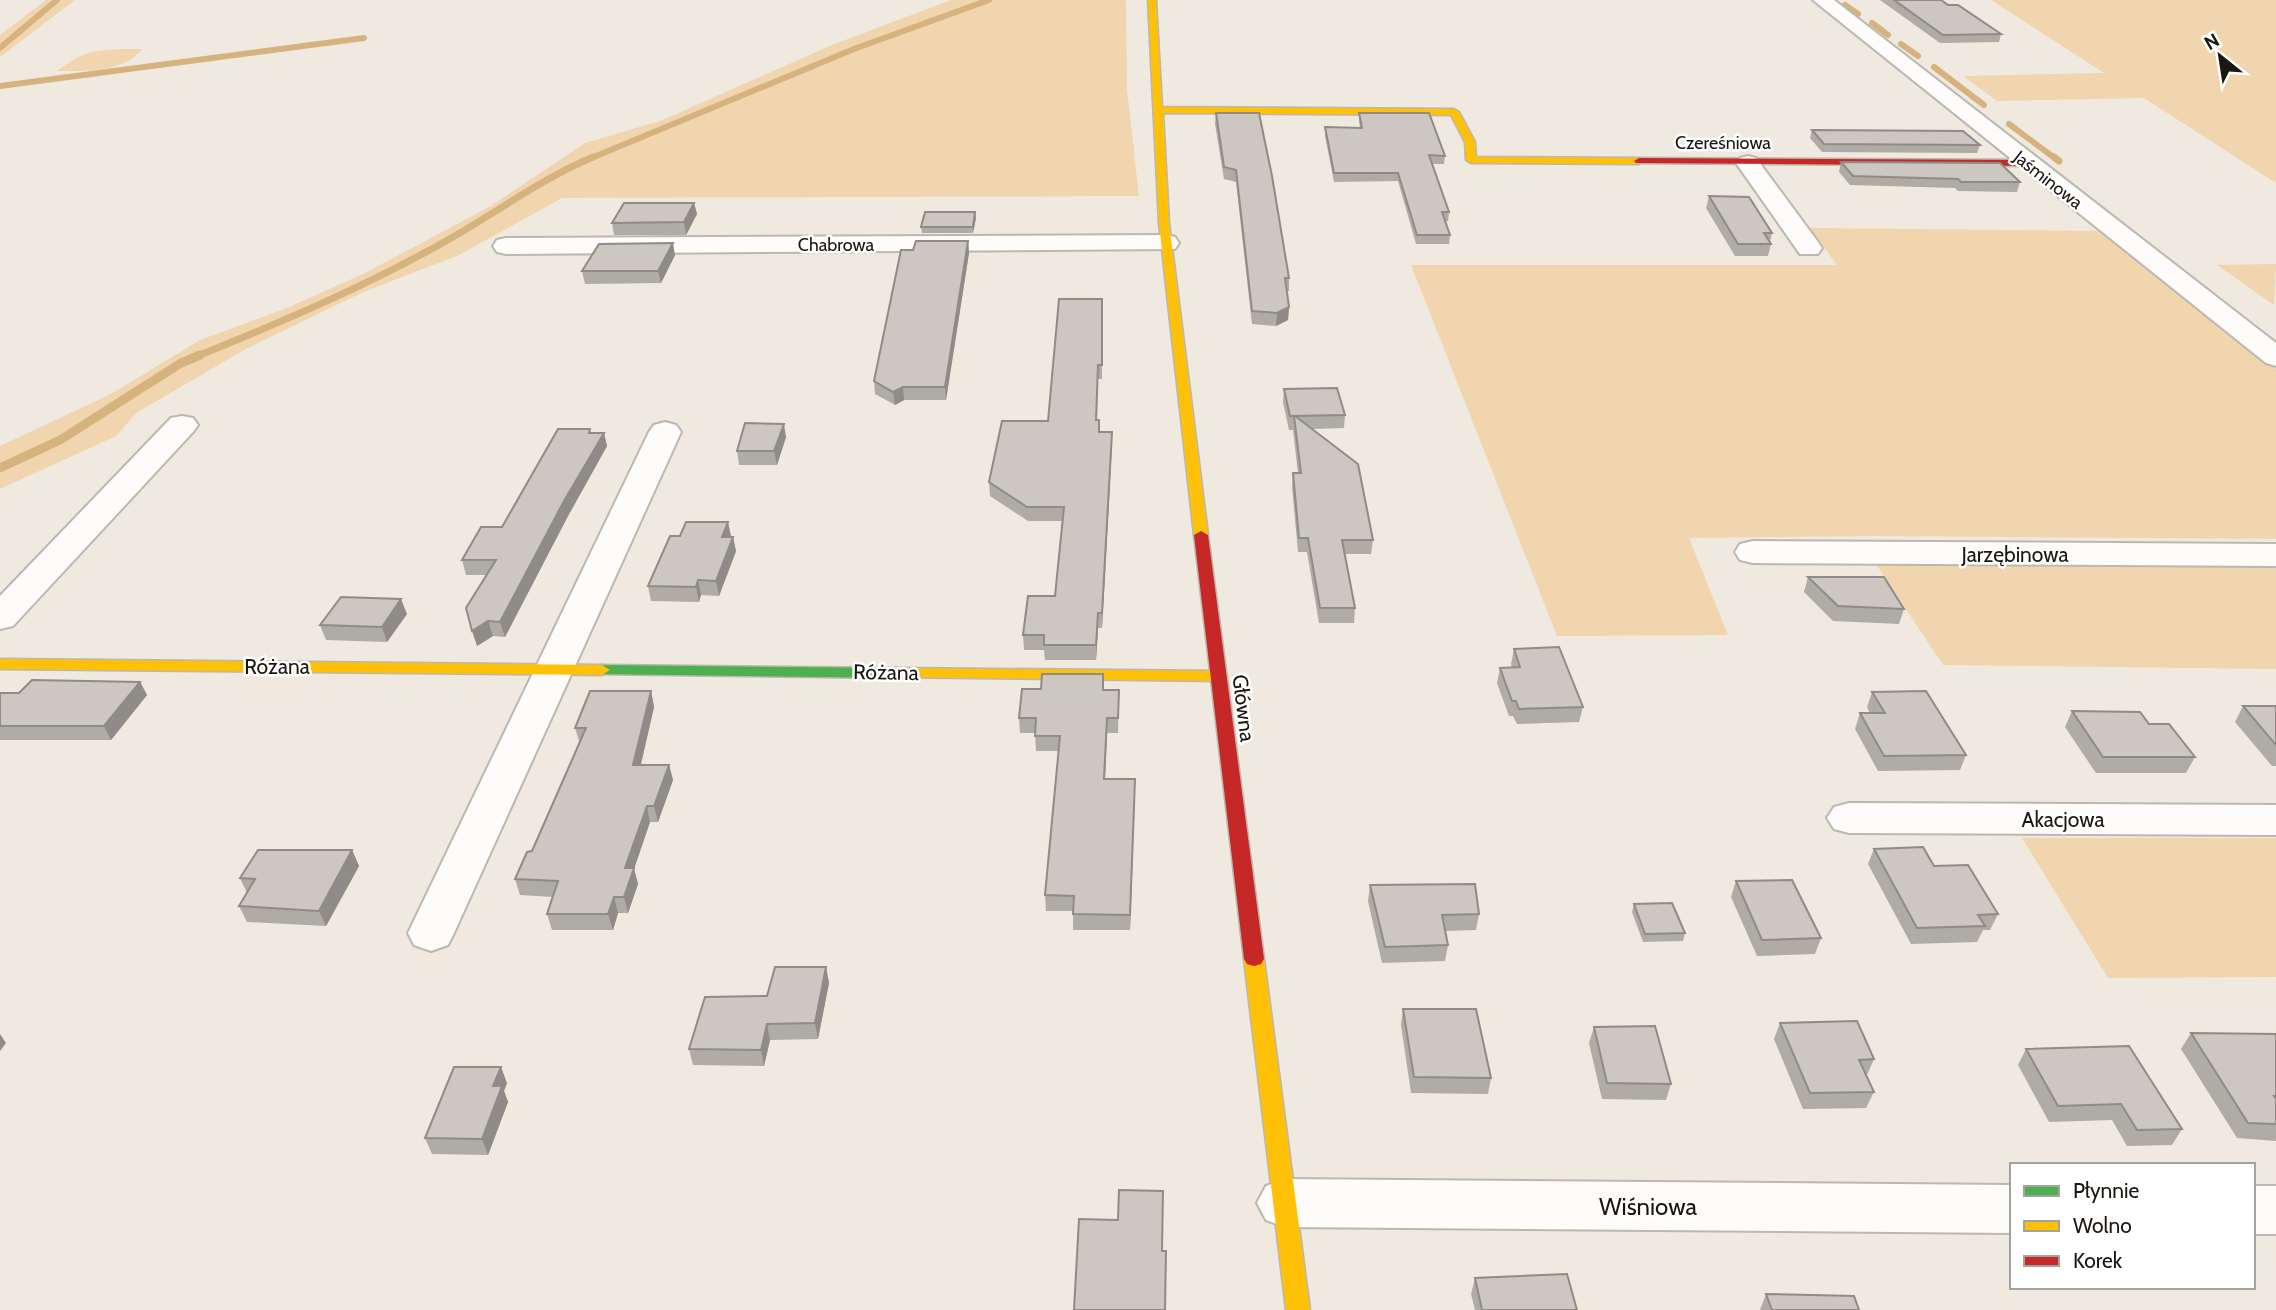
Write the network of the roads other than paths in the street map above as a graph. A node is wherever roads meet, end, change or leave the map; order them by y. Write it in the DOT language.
graph roads {
  1 [pos="1152,0"];
  2 [pos="1822,0"];
  3 [pos="1157,110"];
  4 [pos="1748,163"];
  5 [pos="2027,163"];
  6 [pos="1166,243"];
  7 [pos="506,246"];
  8 [pos="1809,248"];
  9 [pos="2276,357"];
  10 [pos="182,425"];
  11 [pos="665,432"];
  12 [pos="1754,552"];
  13 [pos="2276,555"];
  14 [pos="0,618"];
  15 [pos="0,664"];
  16 [pos="554,668"];
  17 [pos="1219,676"];
  18 [pos="1849,818"];
  19 [pos="2276,820"];
  20 [pos="431,933"];
  21 [pos="1285,1203"];
  22 [pos="2010,1209"];
  23 [pos="2255,1210"];
  24 [pos="2276,1210"];
  25 [pos="1298,1310"];
  1 -- 3 [label="street, Główna"];
  2 -- 5 [label="street, Jaśminowa"];
  3 -- 4 [label="street, Czereśniowa"];
  3 -- 6 [label="street, Główna"];
  4 -- 5 [label="street, Czereśniowa"];
  4 -- 8 [label="street"];
  5 -- 9 [label="street, Jaśminowa"];
  6 -- 7 [label="street, Chabrowa"];
  6 -- 17 [label="street, Główna"];
  10 -- 14 [label="street"];
  11 -- 16 [label="street"];
  12 -- 13 [label="street, Jarzębinowa"];
  15 -- 16 [label="street, Różana"];
  16 -- 17 [label="street, Różana"];
  16 -- 20 [label="street"];
  17 -- 21 [label="street, Główna"];
  18 -- 19 [label="street, Akacjowa"];
  21 -- 22 [label="street, Wiśniowa"];
  21 -- 25 [label="street, Główna"];
  23 -- 24 [label="street"];
}
